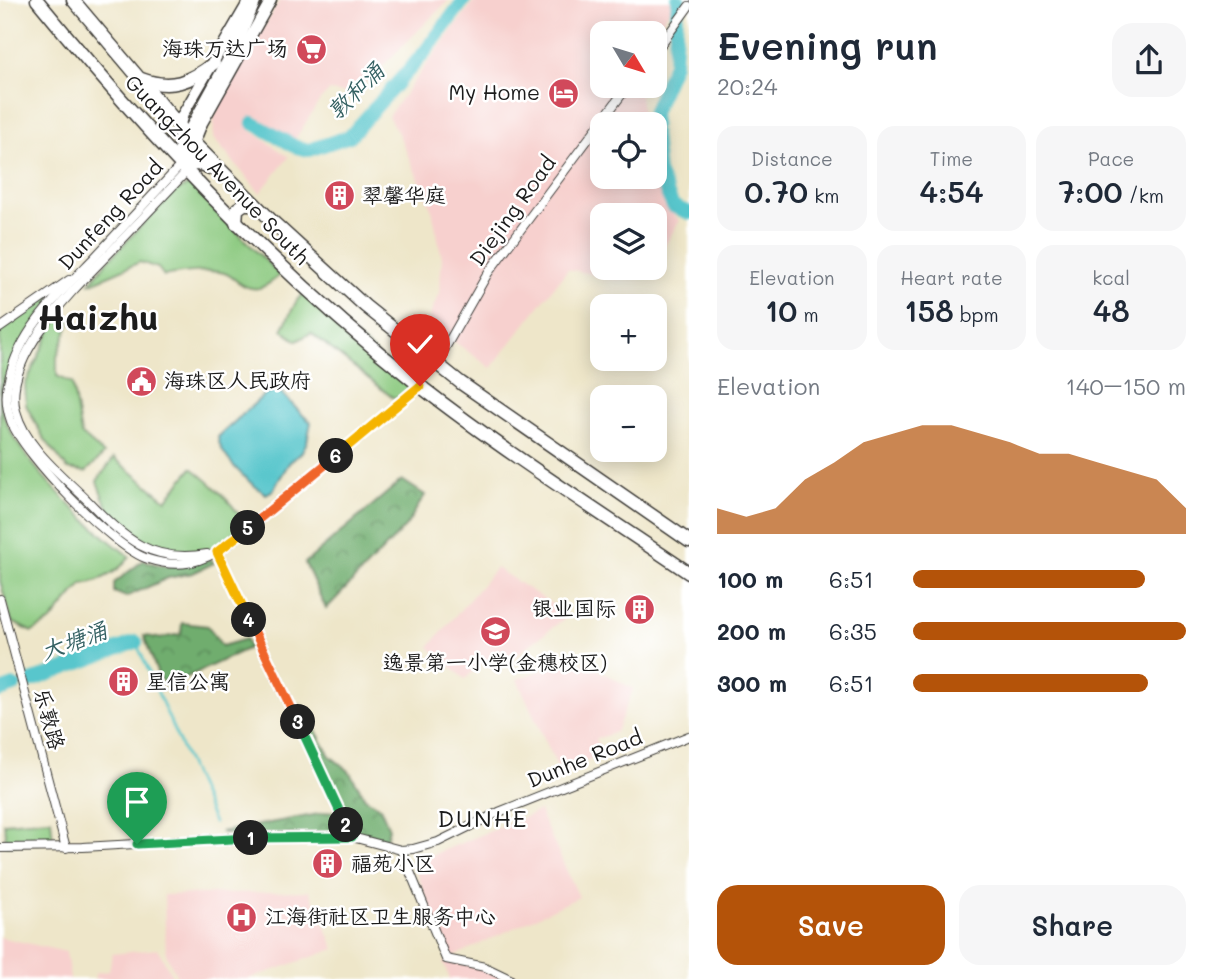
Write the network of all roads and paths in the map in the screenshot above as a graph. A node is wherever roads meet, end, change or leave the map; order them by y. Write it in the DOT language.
graph roads {
  1 [pos="37,0"];
  2 [pos="73,0"];
  3 [pos="271,0"];
  4 [pos="251,2"];
  5 [pos="689,5"];
  6 [pos="667,37"];
  7 [pos="219,65"];
  8 [pos="138,78"];
  9 [pos="619,98"];
  10 [pos="179,126"];
  11 [pos="161,141"];
  12 [pos="186,143"];
  13 [pos="186,167"];
  14 [pos="223,173"];
  15 [pos="255,204"];
  16 [pos="236,223"];
  17 [pos="82,270"];
  18 [pos="0,328"];
  19 [pos="436,364"];
  20 [pos="420,386"];
  21 [pos="689,541"];
  22 [pos="217,552"];
  23 [pos="689,573"];
  24 [pos="0,599"];
  25 [pos="688,738"];
  26 [pos="352,837"];
  27 [pos="0,848"];
  28 [pos="66,848"];
  29 [pos="401,850"];
  30 [pos="510,979"];
  1 -- 11 [label="highway, Guangzhou Avenue South"];
  2 -- 8 [label="highway, Guangzhou Avenue South"];
  3 -- 12 [label="main road"];
  4 -- 7 [label="main road"];
  4 -- 7 [label="highway"];
  5 -- 6 [label="street"];
  7 -- 8 [label="highway"];
  7 -- 10 [label="main road"];
  7 -- 12 [label="highway"];
  8 -- 10 [label="highway, Guangzhou Avenue South"];
  9 -- 19 [label="street, Diejing Road"];
  10 -- 12 [label="highway, Guangzhou Avenue South"];
  11 -- 12 [label="highway"];
  11 -- 13 [label="highway, Guangzhou Avenue South"];
  12 -- 13 [label="highway"];
  12 -- 14 [label="highway, Guangzhou Avenue South"];
  13 -- 14 [label="highway"];
  13 -- 16 [label="highway, Guangzhou Avenue South"];
  13 -- 17 [label="street, Dunfeng Road"];
  13 -- 22 [label="street, Dunfeng Road"];
  14 -- 15 [label="highway, Guangzhou Avenue South"];
  15 -- 16 [label="highway"];
  15 -- 19 [label="highway, Guangzhou Avenue South"];
  16 -- 20 [label="highway, Guangzhou Avenue South"];
  17 -- 18 [label="street"];
  17 -- 22 [label="street, Dunfeng Road"];
  19 -- 21 [label="highway, Guangzhou Avenue South"];
  20 -- 22 [label="street, Dunfeng Road"];
  20 -- 23 [label="highway, Guangzhou Avenue South"];
  22 -- 26 [label="street"];
  24 -- 28 [label="street, 乐敦路"];
  25 -- 29 [label="street, Dunhe Road"];
  26 -- 28 [label="street, Dunhe Road"];
  26 -- 29 [label="street, Dunhe Road"];
  27 -- 28 [label="street, Dunhe Road"];
  29 -- 30 [label="street"];
}
